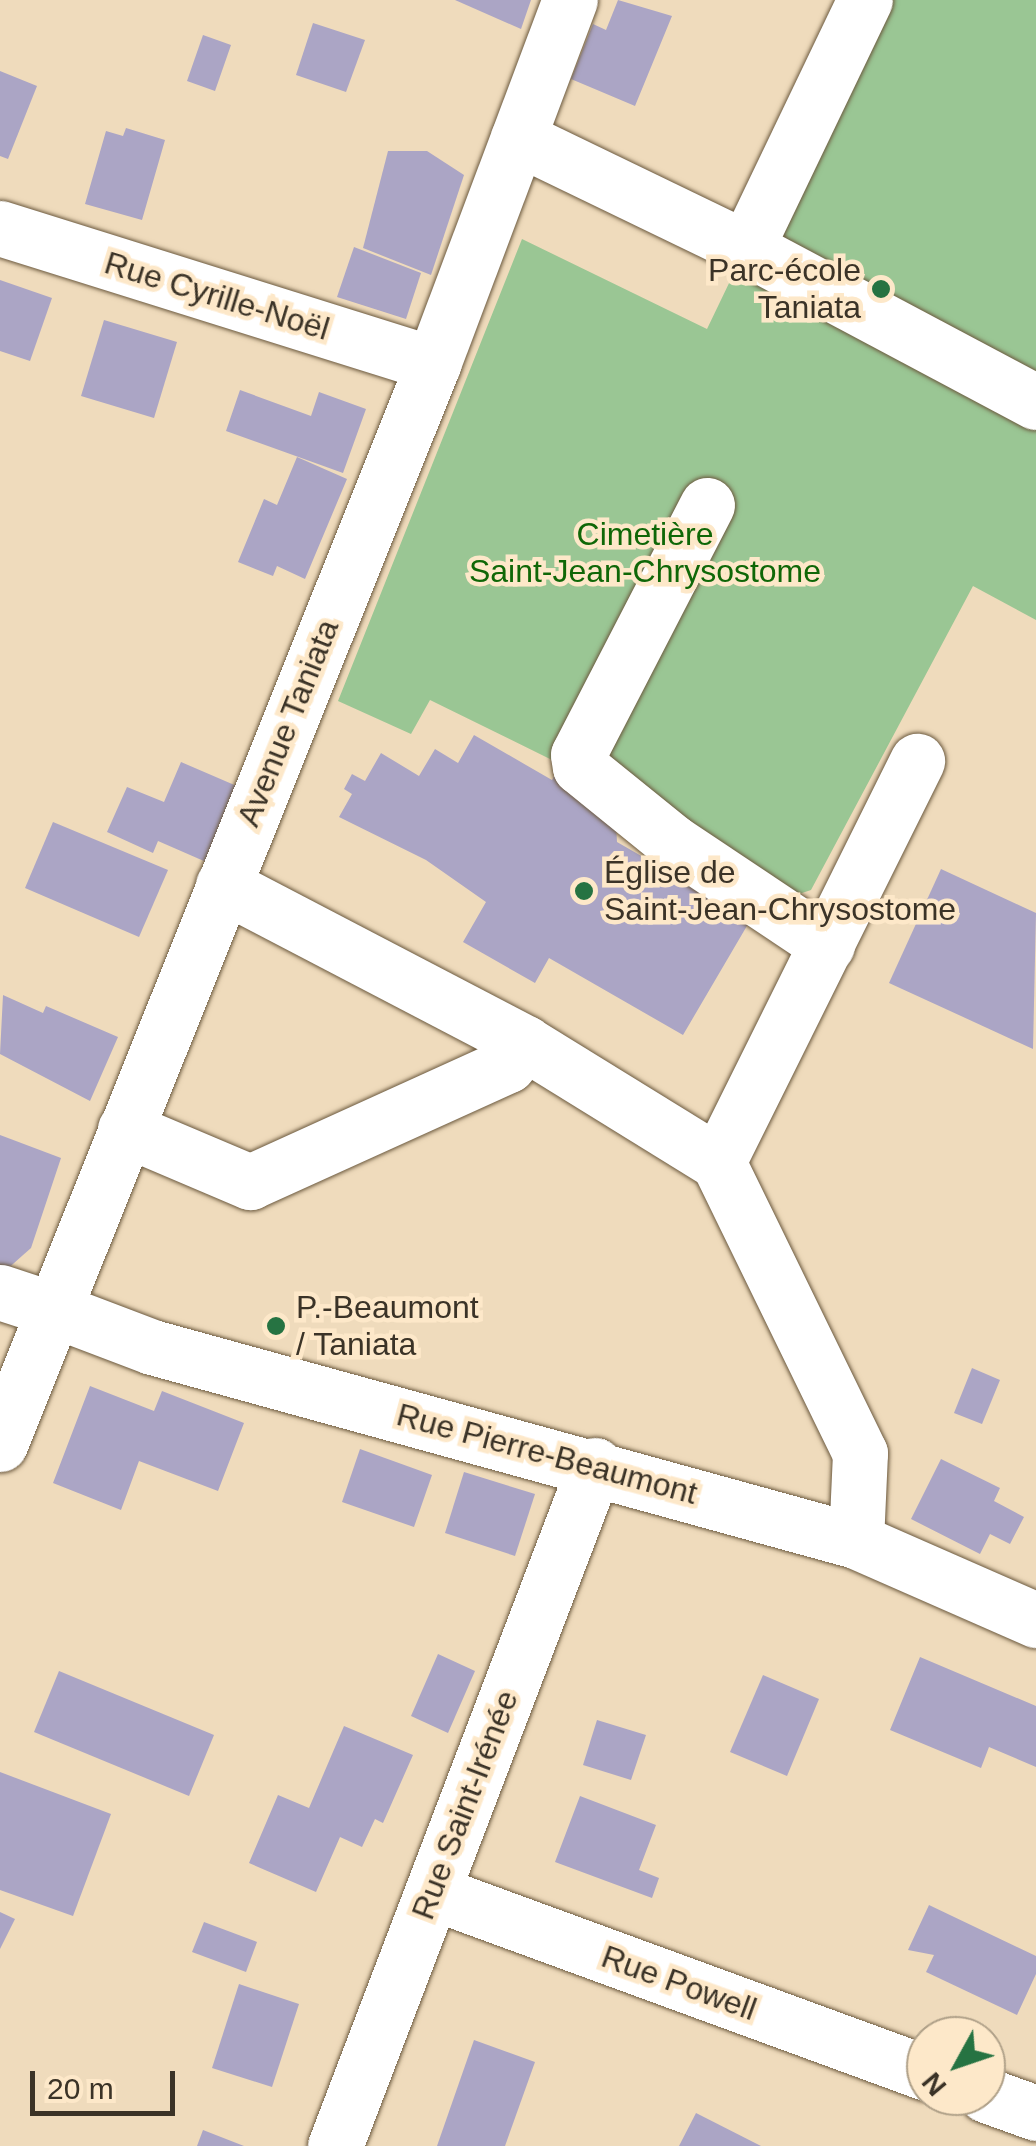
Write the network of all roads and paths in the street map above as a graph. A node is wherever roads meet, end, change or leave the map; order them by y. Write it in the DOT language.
graph roads {
  1 [pos="570,0"];
  2 [pos="865,0"];
  3 [pos="518,138"];
  4 [pos="0,228"];
  5 [pos="746,248"];
  6 [pos="433,364"];
  7 [pos="1036,402"];
  8 [pos="707,505"];
  9 [pos="917,761"];
  10 [pos="223,885"];
  11 [pos="827,945"];
  12 [pos="525,1044"];
  13 [pos="125,1129"];
  14 [pos="718,1162"];
  15 [pos="0,1292"];
  16 [pos="52,1309"];
  17 [pos="0,1444"];
  18 [pos="594,1465"];
  19 [pos="856,1542"];
  20 [pos="1036,1620"];
  21 [pos="432,1892"];
  22 [pos="906,2066"];
  23 [pos="1006,2102"];
  24 [pos="1036,2113"];
  25 [pos="336,2146"];
  1 -- 3 [label="main road, Avenue Taniata"];
  2 -- 5 [label="main road"];
  3 -- 5 [label="main road"];
  3 -- 6 [label="main road, Avenue Taniata"];
  4 -- 6 [label="main road, Rue Cyrille-Noël"];
  5 -- 7 [label="main road"];
  6 -- 10 [label="main road, Avenue Taniata"];
  8 -- 11 [label="main road"];
  9 -- 11 [label="main road"];
  10 -- 12 [label="main road"];
  10 -- 13 [label="main road, Avenue Taniata"];
  11 -- 14 [label="main road"];
  12 -- 13 [label="main road"];
  12 -- 14 [label="main road"];
  13 -- 16 [label="main road, Avenue Taniata"];
  14 -- 19 [label="main road"];
  15 -- 16 [label="main road, Rue Pierre-Beaumont"];
  16 -- 17 [label="main road, Avenue Taniata"];
  16 -- 18 [label="main road, Rue Pierre-Beaumont"];
  18 -- 19 [label="main road, Rue Pierre-Beaumont"];
  18 -- 21 [label="main road, Rue Saint-Irénée"];
  19 -- 20 [label="main road, Rue Pierre-Beaumont"];
  21 -- 22 [label="main road, Rue Powell"];
  21 -- 25 [label="main road, Rue Saint-Irénée"];
  23 -- 24 [label="main road"];
}
